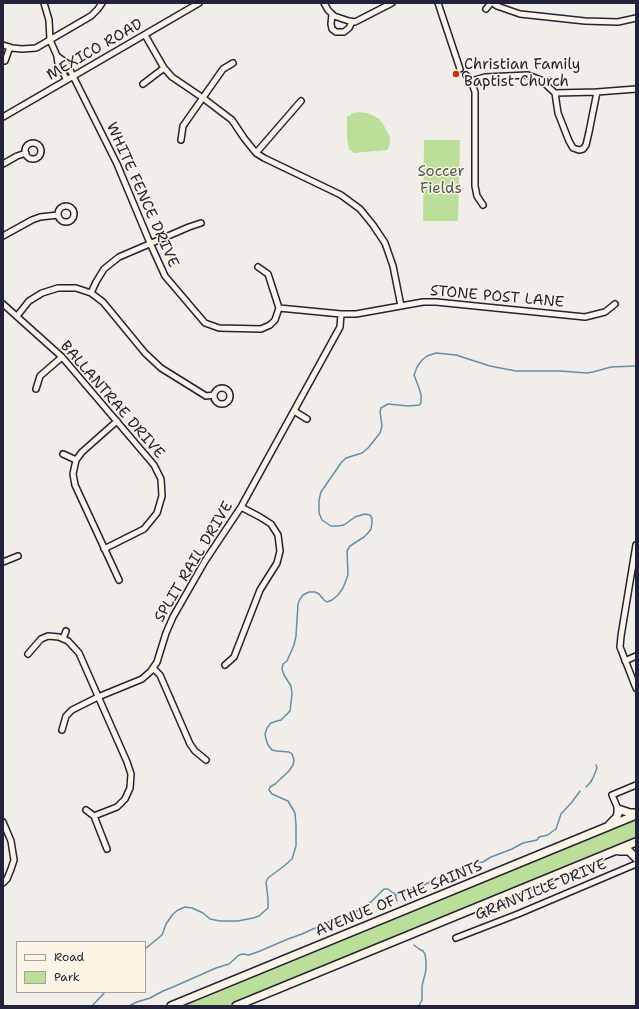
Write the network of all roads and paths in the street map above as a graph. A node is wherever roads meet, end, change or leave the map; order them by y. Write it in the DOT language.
graph roads {
  1 [pos="44,3"];
  2 [pos="102,3"];
  3 [pos="199,3"];
  4 [pos="324,3"];
  5 [pos="392,3"];
  6 [pos="438,3"];
  7 [pos="492,3"];
  8 [pos="486,9"];
  9 [pos="332,14"];
  10 [pos="636,18"];
  11 [pos="352,22"];
  12 [pos="145,35"];
  13 [pos="50,40"];
  14 [pos="3,45"];
  15 [pos="10,47"];
  16 [pos="57,56"];
  17 [pos="5,61"];
  18 [pos="233,63"];
  19 [pos="164,68"];
  20 [pos="460,69"];
  21 [pos="466,75"];
  22 [pos="73,76"];
  23 [pos="67,80"];
  24 [pos="471,81"];
  25 [pos="143,84"];
  26 [pos="636,89"];
  27 [pos="597,92"];
  28 [pos="555,93"];
  29 [pos="203,98"];
  30 [pos="301,101"];
  31 [pos="3,117"];
  32 [pos="181,140"];
  33 [pos="26,153"];
  34 [pos="256,153"];
  35 [pos="3,164"];
  36 [pos="483,205"];
  37 [pos="58,215"];
  38 [pos="201,223"];
  39 [pos="3,236"];
  40 [pos="150,243"];
  41 [pos="258,267"];
  42 [pos="91,293"];
  43 [pos="3,304"];
  44 [pos="615,304"];
  45 [pos="401,306"];
  46 [pos="279,308"];
  47 [pos="341,314"];
  48 [pos="17,316"];
  49 [pos="62,357"];
  50 [pos="36,389"];
  51 [pos="214,395"];
  52 [pos="294,411"];
  53 [pos="307,419"];
  54 [pos="117,421"];
  55 [pos="63,454"];
  56 [pos="76,460"];
  57 [pos="241,507"];
  58 [pos="636,544"];
  59 [pos="104,549"];
  60 [pos="18,556"];
  61 [pos="3,562"];
  62 [pos="119,580"];
  63 [pos="66,631"];
  64 [pos="63,639"];
  65 [pos="28,654"];
  66 [pos="636,656"];
  67 [pos="625,661"];
  68 [pos="225,665"];
  69 [pos="153,668"];
  70 [pos="636,688"];
  71 [pos="98,697"];
  72 [pos="62,730"];
  73 [pos="206,760"];
  74 [pos="636,785"];
  75 [pos="618,809"];
  76 [pos="86,810"];
  77 [pos="636,814"];
  78 [pos="94,816"];
  79 [pos="3,822"];
  80 [pos="606,828"];
  81 [pos="636,842"];
  82 [pos="107,849"];
  83 [pos="615,851"];
  84 [pos="636,858"];
  85 [pos="636,864"];
  86 [pos="3,883"];
  87 [pos="456,938"];
  88 [pos="171,1006"];
  89 [pos="236,1006"];
  1 -- 13 [label="street"];
  2 -- 13 [label="street"];
  3 -- 12 [label="street, MEXICO ROAD"];
  4 -- 9 [label="street"];
  5 -- 11 [label="street"];
  6 -- 20 [label="street"];
  7 -- 8 [label="street"];
  7 -- 10 [label="street"];
  9 -- 11 [label="street"];
  9 -- 11 [label="street"];
  12 -- 19 [label="street"];
  12 -- 22 [label="street, MEXICO ROAD"];
  13 -- 15 [label="street"];
  13 -- 16 [label="street"];
  14 -- 15 [label="street"];
  15 -- 17 [label="street"];
  16 -- 22 [label="street, WHITE FENCE DRIVE"];
  16 -- 23 [label="street"];
  18 -- 29 [label="street"];
  19 -- 25 [label="street"];
  19 -- 29 [label="street"];
  21 -- 24 [label="street"];
  22 -- 23 [label="street, MEXICO ROAD"];
  22 -- 40 [label="street, WHITE FENCE DRIVE"];
  23 -- 31 [label="street, MEXICO ROAD"];
  24 -- 28 [label="street"];
  24 -- 36 [label="street"];
  26 -- 27 [label="street"];
  27 -- 28 [label="street"];
  27 -- 28 [label="street"];
  29 -- 32 [label="street"];
  29 -- 34 [label="street"];
  30 -- 34 [label="street"];
  33 -- 35 [label="street"];
  34 -- 45 [label="street"];
  37 -- 39 [label="street"];
  38 -- 40 [label="street"];
  40 -- 42 [label="street"];
  40 -- 46 [label="street, WHITE FENCE DRIVE"];
  41 -- 46 [label="street"];
  42 -- 48 [label="street"];
  42 -- 51 [label="street"];
  43 -- 48 [label="street, BALLANTRAE DRIVE"];
  44 -- 45 [label="street, STONE POST LANE"];
  45 -- 47 [label="street, STONE POST LANE"];
  46 -- 47 [label="street, STONE POST LANE"];
  47 -- 52 [label="street, SPLIT RAIL DRIVE"];
  48 -- 49 [label="street, BALLANTRAE DRIVE"];
  49 -- 50 [label="street"];
  49 -- 54 [label="street, BALLANTRAE DRIVE"];
  52 -- 53 [label="street"];
  52 -- 57 [label="street, SPLIT RAIL DRIVE"];
  54 -- 56 [label="street"];
  54 -- 59 [label="street, BALLANTRAE DRIVE"];
  55 -- 56 [label="street"];
  56 -- 59 [label="street"];
  57 -- 68 [label="street"];
  57 -- 69 [label="street, SPLIT RAIL DRIVE"];
  58 -- 67 [label="street"];
  59 -- 62 [label="street"];
  60 -- 61 [label="street"];
  63 -- 64 [label="street"];
  64 -- 65 [label="street"];
  64 -- 71 [label="street"];
  66 -- 67 [label="street"];
  67 -- 70 [label="street"];
  69 -- 71 [label="street, SPLIT RAIL DRIVE"];
  69 -- 73 [label="street"];
  71 -- 72 [label="street, SPLIT RAIL DRIVE"];
  71 -- 78 [label="street"];
  74 -- 75 [label="street"];
  75 -- 77 [label="highway"];
  75 -- 80 [label="highway"];
  76 -- 78 [label="street"];
  77 -- 80 [label="highway, AVENUE OF THE SAINTS"];
  78 -- 82 [label="street"];
  79 -- 86 [label="street"];
  80 -- 88 [label="highway, AVENUE OF THE SAINTS"];
  81 -- 83 [label="highway"];
  83 -- 84 [label="highway"];
  83 -- 89 [label="highway"];
  85 -- 87 [label="street, GRANVILLE DRIVE"];
}
